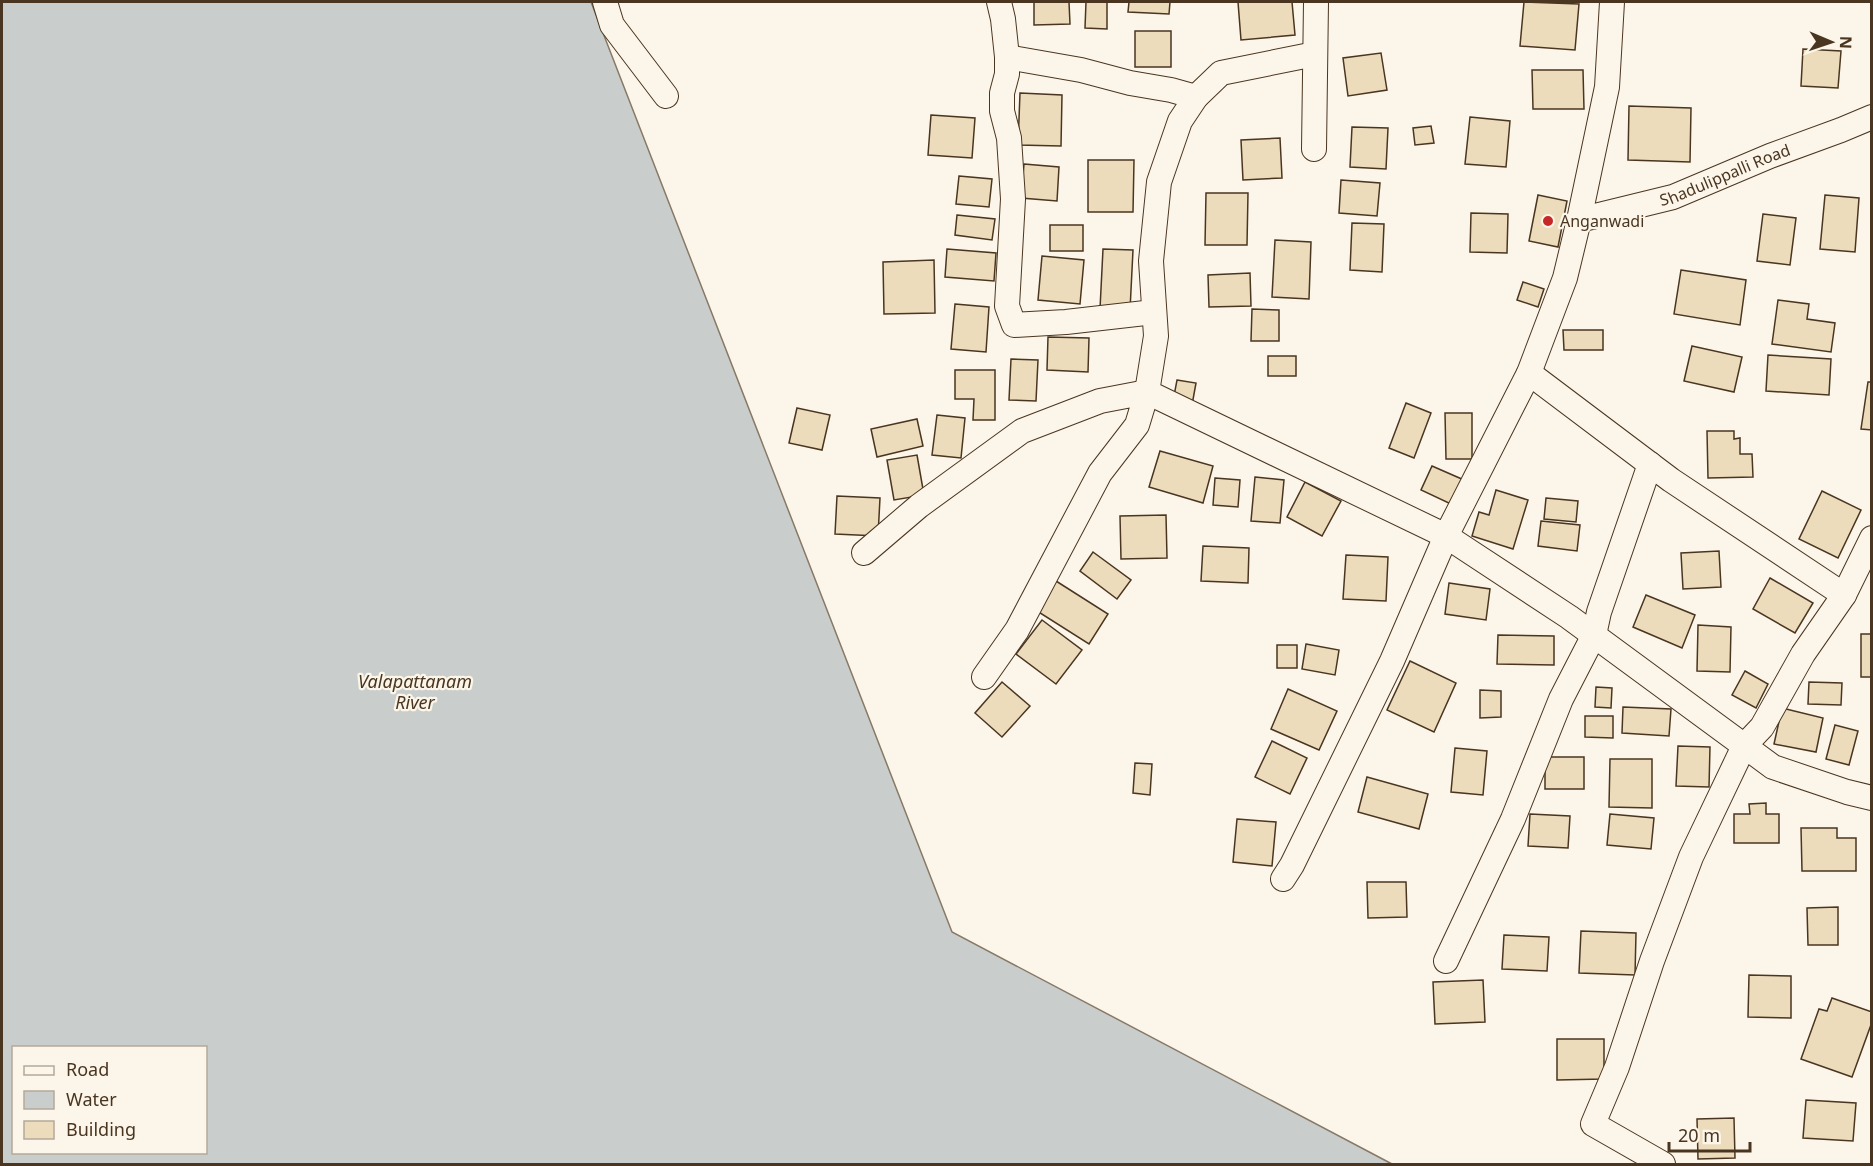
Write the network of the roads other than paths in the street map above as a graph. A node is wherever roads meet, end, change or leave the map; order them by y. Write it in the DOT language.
graph roads {
  1 [pos="605,2"];
  2 [pos="999,2"];
  3 [pos="1316,2"];
  4 [pos="1612,2"];
  5 [pos="1315,54"];
  6 [pos="1007,57"];
  7 [pos="666,96"];
  8 [pos="1196,97"];
  9 [pos="1872,117"];
  10 [pos="1314,149"];
  11 [pos="1579,220"];
  12 [pos="1154,312"];
  13 [pos="1529,373"];
  14 [pos="1147,392"];
  15 [pos="1650,464"];
  16 [pos="1446,536"];
  17 [pos="1872,538"];
  18 [pos="864,553"];
  19 [pos="1844,595"];
  20 [pos="1594,635"];
  21 [pos="984,677"];
  22 [pos="1744,746"];
  23 [pos="1872,798"];
  24 [pos="1282,879"];
  25 [pos="1446,961"];
  26 [pos="1663,1164"];
  1 -- 7 [label="street"];
  2 -- 6 [label="street"];
  3 -- 5 [label="street"];
  4 -- 11 [label="street"];
  5 -- 8 [label="street"];
  5 -- 10 [label="street"];
  6 -- 8 [label="street"];
  6 -- 12 [label="street"];
  8 -- 12 [label="street"];
  9 -- 11 [label="street, Shadulippalli Road"];
  11 -- 13 [label="street"];
  12 -- 14 [label="street"];
  13 -- 15 [label="street"];
  13 -- 16 [label="street"];
  14 -- 16 [label="street"];
  14 -- 18 [label="street"];
  14 -- 21 [label="street"];
  15 -- 19 [label="street"];
  15 -- 20 [label="street"];
  16 -- 20 [label="street"];
  16 -- 24 [label="street"];
  17 -- 19 [label="street"];
  19 -- 22 [label="street"];
  20 -- 22 [label="street"];
  20 -- 25 [label="street"];
  22 -- 23 [label="street"];
  22 -- 26 [label="street"];
}
